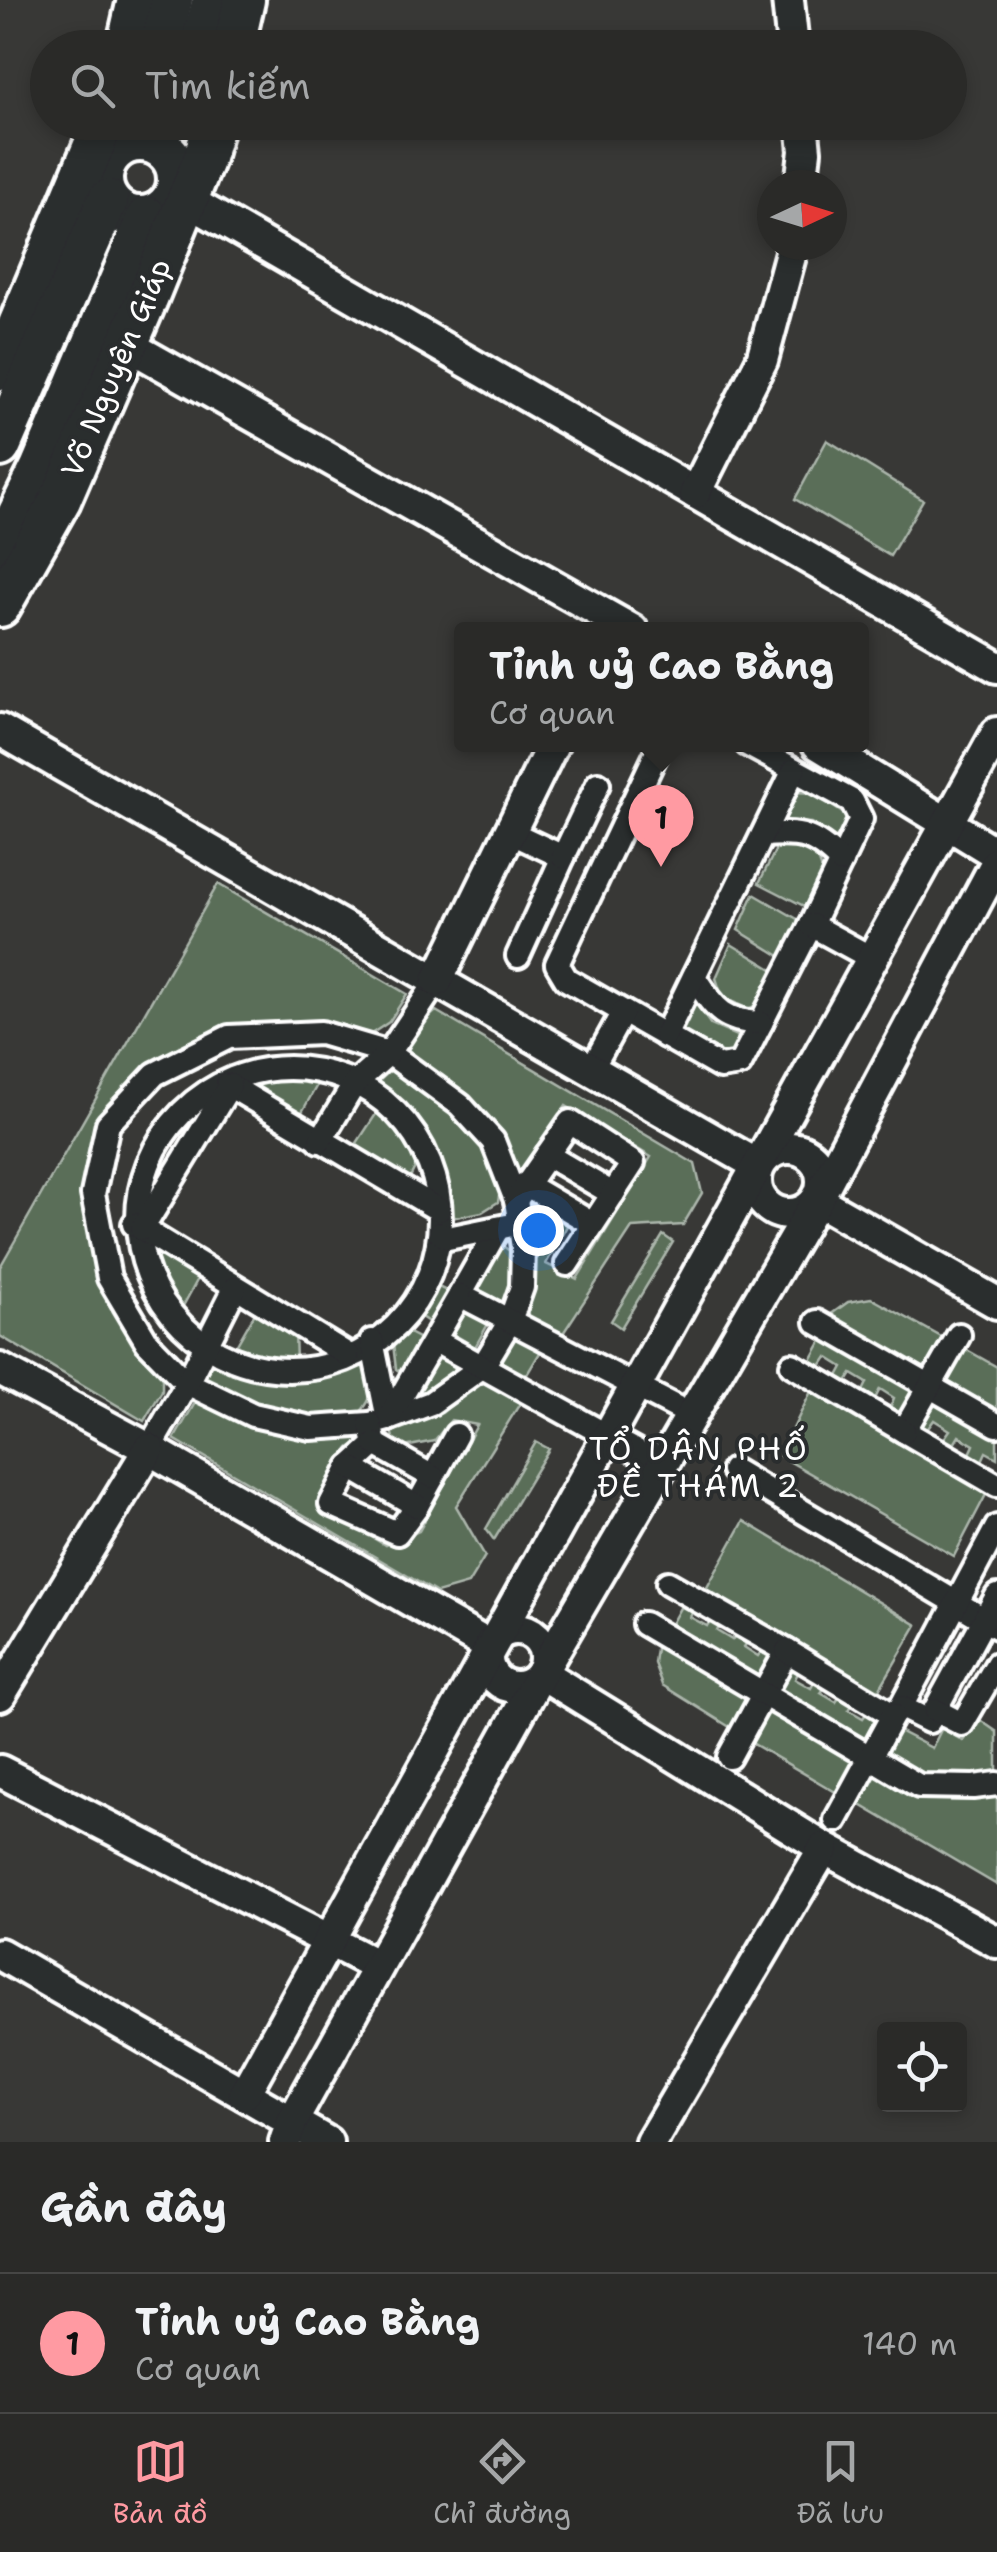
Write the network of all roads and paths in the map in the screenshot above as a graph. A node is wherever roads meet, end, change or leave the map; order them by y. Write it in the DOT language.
graph roads {
  1 [pos="138,0"];
  2 [pos="172,0"];
  3 [pos="212,0"];
  4 [pos="244,0"];
  5 [pos="788,0"];
  6 [pos="131,30"];
  7 [pos="164,30"];
  8 [pos="204,30"];
  9 [pos="237,30"];
  10 [pos="791,30"];
  11 [pos="200,140"];
  12 [pos="804,140"];
  13 [pos="112,152"];
  14 [pos="803,170"];
  15 [pos="172,178"];
  16 [pos="53,260"];
  17 [pos="789,260"];
  18 [pos="144,294"];
  19 [pos="128,345"];
  20 [pos="0,370"];
  21 [pos="0,446"];
  22 [pos="696,493"];
  23 [pos="0,552"];
  24 [pos="0,606"];
  25 [pos="612,622"];
  26 [pos="997,667"];
  27 [pos="0,730"];
  28 [pos="997,733"];
  29 [pos="549,752"];
  30 [pos="658,752"];
  31 [pos="761,752"];
  32 [pos="831,752"];
  33 [pos="794,770"];
  34 [pos="598,784"];
  35 [pos="947,824"];
  36 [pos="510,832"];
  37 [pos="763,835"];
  38 [pos="997,854"];
  39 [pos="563,857"];
  40 [pos="841,862"];
  41 [pos="997,862"];
  42 [pos="811,925"];
  43 [pos="518,956"];
  44 [pos="873,959"];
  45 [pos="694,977"];
  46 [pos="436,982"];
  47 [pos="624,1012"];
  48 [pos="761,1023"];
  49 [pos="665,1036"];
  50 [pos="388,1053"];
  51 [pos="590,1070"];
  52 [pos="355,1083"];
  53 [pos="228,1084"];
  54 [pos="320,1141"];
  55 [pos="157,1146"];
  56 [pos="546,1155"];
  57 [pos="184,1160"];
  58 [pos="759,1166"];
  59 [pos="521,1192"];
  60 [pos="613,1194"];
  61 [pos="816,1200"];
  62 [pos="592,1223"];
  63 [pos="138,1226"];
  64 [pos="509,1226"];
  65 [pos="442,1227"];
  66 [pos="567,1264"];
  67 [pos="236,1288"];
  68 [pos="460,1295"];
  69 [pos="997,1303"];
  70 [pos="510,1321"];
  71 [pos="817,1322"];
  72 [pos="959,1334"];
  73 [pos="434,1340"];
  74 [pos="205,1350"];
  75 [pos="374,1351"];
  76 [pos="348,1355"];
  77 [pos="792,1365"];
  78 [pos="484,1366"];
  79 [pos="0,1369"];
  80 [pos="187,1383"];
  81 [pos="636,1384"];
  82 [pos="929,1386"];
  83 [pos="691,1414"];
  84 [pos="997,1425"];
  85 [pos="378,1429"];
  86 [pos="904,1430"];
  87 [pos="456,1435"];
  88 [pos="608,1436"];
  89 [pos="149,1448"];
  90 [pos="662,1466"];
  91 [pos="350,1467"];
  92 [pos="734,1470"];
  93 [pos="434,1477"];
  94 [pos="997,1484"];
  95 [pos="417,1506"];
  96 [pos="997,1527"];
  97 [pos="668,1583"];
  98 [pos="997,1596"];
  99 [pos="956,1603"];
  100 [pos="991,1623"];
  101 [pos="644,1624"];
  102 [pos="489,1646"];
  103 [pos="787,1651"];
  104 [pos="997,1664"];
  105 [pos="541,1673"];
  106 [pos="763,1693"];
  107 [pos="0,1695"];
  108 [pos="935,1710"];
  109 [pos="897,1711"];
  110 [pos="868,1756"];
  111 [pos="729,1757"];
  112 [pos="0,1772"];
  113 [pos="997,1784"];
  114 [pos="830,1834"];
  115 [pos="328,1940"];
  116 [pos="997,1942"];
  117 [pos="0,1954"];
  118 [pos="378,1966"];
  119 [pos="244,2094"];
  120 [pos="288,2132"];
  121 [pos="327,2142"];
  122 [pos="651,2142"];
  1 -- 6 [label="highway"];
  2 -- 7 [label="highway"];
  3 -- 8 [label="highway"];
  4 -- 9 [label="highway"];
  5 -- 10 [label="street"];
  11 -- 15 [label="highway, Võ Nguyên Giáp"];
  12 -- 14 [label="street"];
  13 -- 15 [label="highway"];
  13 -- 15 [label="highway, Võ Nguyên Giáp"];
  13 -- 16 [label="highway"];
  15 -- 18 [label="highway, Võ Nguyên Giáp"];
  15 -- 22 [label="street"];
  16 -- 18 [label="street"];
  16 -- 20 [label="highway"];
  16 -- 21 [label="highway"];
  17 -- 22 [label="street"];
  18 -- 19 [label="highway, Võ Nguyên Giáp"];
  18 -- 23 [label="highway, Võ Nguyên Giáp"];
  19 -- 24 [label="highway, Võ Nguyên Giáp"];
  19 -- 25 [label="street"];
  22 -- 26 [label="street"];
  27 -- 46 [label="street"];
  28 -- 35 [label="street"];
  29 -- 36 [label="street"];
  30 -- 47 [label="street"];
  31 -- 33 [label="street"];
  32 -- 35 [label="street"];
  33 -- 37 [label="street"];
  33 -- 40 [label="street"];
  34 -- 39 [label="street"];
  35 -- 38 [label="street"];
  35 -- 44 [label="street"];
  36 -- 39 [label="street"];
  36 -- 46 [label="street"];
  37 -- 40 [label="street"];
  37 -- 45 [label="street"];
  39 -- 43 [label="street"];
  40 -- 42 [label="street"];
  41 -- 61 [label="street"];
  42 -- 44 [label="street"];
  42 -- 48 [label="street"];
  44 -- 58 [label="street"];
  45 -- 48 [label="street"];
  45 -- 49 [label="street"];
  46 -- 50 [label="street"];
  46 -- 51 [label="street"];
  47 -- 49 [label="street"];
  47 -- 51 [label="street"];
  48 -- 49 [label="street"];
  50 -- 52 [label="street"];
  50 -- 59 [label="street"];
  50 -- 80 [label="street"];
  51 -- 58 [label="street"];
  52 -- 53 [label="street"];
  52 -- 54 [label="street"];
  52 -- 65 [label="street"];
  53 -- 54 [label="street"];
  53 -- 55 [label="street"];
  53 -- 57 [label="street"];
  54 -- 65 [label="street"];
  55 -- 57 [label="street"];
  55 -- 63 [label="street"];
  56 -- 59 [label="street"];
  56 -- 60 [label="street"];
  56 -- 60 [label="street"];
  57 -- 63 [label="street"];
  58 -- 61 [label="street"];
  58 -- 61 [label="street"];
  58 -- 81 [label="street"];
  59 -- 62 [label="street"];
  59 -- 64 [label="street"];
  60 -- 62 [label="street"];
  61 -- 69 [label="street"];
  61 -- 83 [label="street"];
  62 -- 66 [label="street"];
  63 -- 67 [label="street"];
  63 -- 74 [label="street"];
  64 -- 65 [label="street"];
  64 -- 68 [label="street"];
  64 -- 70 [label="street"];
  65 -- 75 [label="street"];
  67 -- 74 [label="street"];
  67 -- 76 [label="street"];
  68 -- 70 [label="street"];
  68 -- 73 [label="street"];
  70 -- 78 [label="street"];
  70 -- 81 [label="street"];
  71 -- 82 [label="street"];
  72 -- 82 [label="street"];
  73 -- 78 [label="street"];
  73 -- 85 [label="street"];
  74 -- 76 [label="street"];
  74 -- 80 [label="street"];
  75 -- 76 [label="street"];
  75 -- 85 [label="street"];
  77 -- 86 [label="street"];
  78 -- 85 [label="street"];
  78 -- 88 [label="street"];
  79 -- 89 [label="street"];
  80 -- 85 [label="street"];
  80 -- 89 [label="street"];
  81 -- 83 [label="street"];
  81 -- 88 [label="street"];
  82 -- 84 [label="street"];
  82 -- 86 [label="street"];
  83 -- 90 [label="street"];
  85 -- 91 [label="street"];
  85 -- 93 [label="street"];
  86 -- 94 [label="street"];
  87 -- 93 [label="street"];
  88 -- 90 [label="street"];
  88 -- 102 [label="street"];
  89 -- 102 [label="street"];
  89 -- 107 [label="street"];
  90 -- 105 [label="street"];
  91 -- 95 [label="street"];
  91 -- 95 [label="street"];
  92 -- 99 [label="street"];
  93 -- 95 [label="street"];
  96 -- 99 [label="street"];
  97 -- 103 [label="street"];
  98 -- 100 [label="street"];
  99 -- 100 [label="street"];
  99 -- 109 [label="street"];
  100 -- 108 [label="street"];
  101 -- 106 [label="street"];
  102 -- 105 [label="street"];
  102 -- 105 [label="street"];
  102 -- 115 [label="street"];
  103 -- 106 [label="street"];
  103 -- 109 [label="street"];
  104 -- 108 [label="street"];
  105 -- 114 [label="street"];
  105 -- 118 [label="street"];
  106 -- 110 [label="street"];
  106 -- 111 [label="street"];
  108 -- 109 [label="street"];
  109 -- 110 [label="street"];
  110 -- 113 [label="street"];
  110 -- 114 [label="street"];
  112 -- 115 [label="street"];
  114 -- 116 [label="street"];
  114 -- 122 [label="street"];
  115 -- 118 [label="street"];
  115 -- 119 [label="street"];
  117 -- 119 [label="street"];
  118 -- 120 [label="street"];
  119 -- 120 [label="street"];
  120 -- 121 [label="street"];
}
